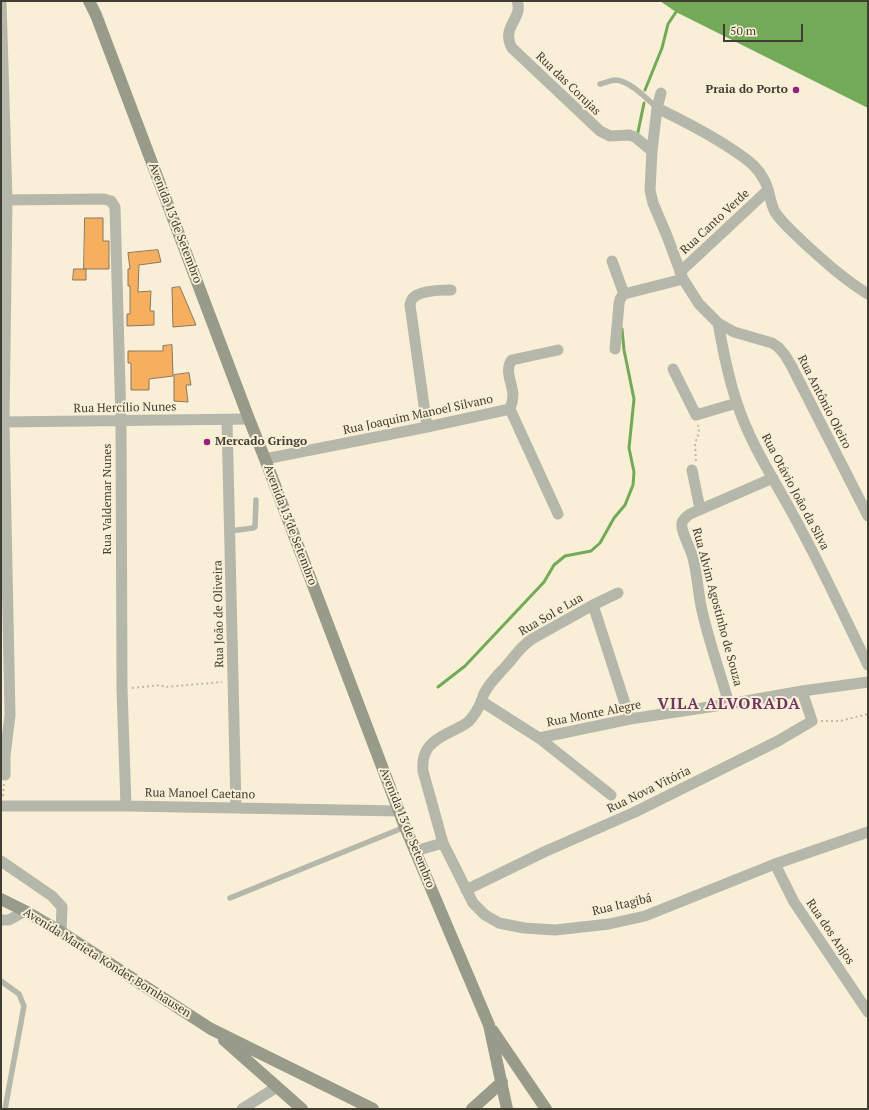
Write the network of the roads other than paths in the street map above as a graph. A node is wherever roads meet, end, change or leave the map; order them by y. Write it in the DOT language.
graph roads {
  1 [pos="1,1"];
  2 [pos="89,1"];
  3 [pos="517,1"];
  4 [pos="600,84"];
  5 [pos="660,93"];
  6 [pos="657,108"];
  7 [pos="652,151"];
  8 [pos="768,190"];
  9 [pos="4,200"];
  10 [pos="612,261"];
  11 [pos="682,276"];
  12 [pos="450,290"];
  13 [pos="624,294"];
  14 [pos="868,294"];
  15 [pos="718,323"];
  16 [pos="615,349"];
  17 [pos="558,350"];
  18 [pos="673,369"];
  19 [pos="737,403"];
  20 [pos="510,410"];
  21 [pos="249,419"];
  22 [pos="227,420"];
  23 [pos="121,421"];
  24 [pos="2,422"];
  25 [pos="427,427"];
  26 [pos="265,460"];
  27 [pos="692,470"];
  28 [pos="773,478"];
  29 [pos="256,500"];
  30 [pos="700,509"];
  31 [pos="558,514"];
  32 [pos="868,516"];
  33 [pos="230,531"];
  34 [pos="618,593"];
  35 [pos="593,605"];
  36 [pos="868,665"];
  37 [pos="868,682"];
  38 [pos="802,690"];
  39 [pos="482,701"];
  40 [pos="729,704"];
  41 [pos="630,719"];
  42 [pos="539,738"];
  43 [pos="5,775"];
  44 [pos="611,795"];
  45 [pos="2,806"];
  46 [pos="126,806"];
  47 [pos="236,808"];
  48 [pos="399,811"];
  49 [pos="405,827"];
  50 [pos="868,832"];
  51 [pos="443,843"];
  52 [pos="415,851"];
  53 [pos="1,861"];
  54 [pos="775,864"];
  55 [pos="466,890"];
  56 [pos="230,898"];
  57 [pos="1,899"];
  58 [pos="25,911"];
  59 [pos="1,920"];
  60 [pos="61,932"];
  61 [pos="1,980"];
  62 [pos="868,1012"];
  63 [pos="489,1025"];
  64 [pos="211,1029"];
  65 [pos="502,1082"];
  66 [pos="277,1087"];
  67 [pos="4,1109"];
  68 [pos="242,1109"];
  69 [pos="302,1109"];
  70 [pos="373,1109"];
  71 [pos="472,1109"];
  72 [pos="507,1109"];
  73 [pos="546,1109"];
  1 -- 9 [label="street"];
  2 -- 21 [label="main road, Avenida 13 de Setembro"];
  3 -- 7 [label="street, Rua das Corujas"];
  4 -- 6 [label="lane"];
  5 -- 6 [label="street, Rua Antônio Oleiro"];
  6 -- 7 [label="street, Rua Antônio Oleiro"];
  6 -- 8 [label="street"];
  7 -- 11 [label="street, Rua Antônio Oleiro"];
  8 -- 11 [label="street, Rua Canto Verde"];
  8 -- 14 [label="street"];
  9 -- 23 [label="street, Rua Valdemar Nunes"];
  9 -- 24 [label="street"];
  10 -- 13 [label="street"];
  11 -- 13 [label="street"];
  11 -- 15 [label="street, Rua Antônio Oleiro"];
  12 -- 25 [label="street"];
  13 -- 16 [label="street"];
  15 -- 19 [label="street, Rua Otávio João da Silva"];
  15 -- 32 [label="street, Rua Antônio Oleiro"];
  17 -- 20 [label="street"];
  18 -- 19 [label="street"];
  19 -- 28 [label="street, Rua Otávio João da Silva"];
  20 -- 25 [label="street, Rua Joaquim Manoel Silvano"];
  20 -- 31 [label="street, Rua Joaquim Manoel Silvano"];
  21 -- 22 [label="street, Rua Hercílio Nunes"];
  21 -- 26 [label="main road, Avenida 13 de Setembro"];
  22 -- 23 [label="street, Rua Hercílio Nunes"];
  22 -- 33 [label="street, Rua João de Oliveira"];
  23 -- 24 [label="street, Rua Hercílio Nunes"];
  23 -- 46 [label="street, Rua Valdemar Nunes"];
  24 -- 43 [label="street"];
  25 -- 26 [label="street, Rua Joaquim Manoel Silvano"];
  26 -- 48 [label="main road, Avenida 13 de Setembro"];
  27 -- 30 [label="street"];
  28 -- 30 [label="street, Rua Alvim Agostinho de Souza"];
  28 -- 36 [label="street, Rua Otávio João da Silva"];
  29 -- 33 [label="lane"];
  30 -- 40 [label="street, Rua Alvim Agostinho de Souza"];
  33 -- 47 [label="street, Rua João de Oliveira"];
  34 -- 35 [label="street"];
  35 -- 39 [label="street, Rua Sol e Lua"];
  35 -- 41 [label="street, Rua Sol e Lua"];
  37 -- 38 [label="street, Rua Monte Alegre"];
  38 -- 40 [label="street, Rua Monte Alegre"];
  38 -- 55 [label="street, Rua Nova Vitória"];
  39 -- 42 [label="street"];
  39 -- 51 [label="street, Rua Sol e Lua"];
  40 -- 41 [label="street, Rua Monte Alegre"];
  41 -- 42 [label="street, Rua Monte Alegre"];
  42 -- 44 [label="street"];
  45 -- 46 [label="street, Rua Manoel Caetano"];
  46 -- 47 [label="street, Rua Manoel Caetano"];
  47 -- 48 [label="street, Rua Manoel Caetano"];
  48 -- 49 [label="main road, Avenida 13 de Setembro"];
  49 -- 52 [label="main road, Avenida 13 de Setembro"];
  49 -- 56 [label="lane"];
  50 -- 54 [label="street, Rua Itagibá"];
  51 -- 52 [label="street"];
  51 -- 55 [label="street, Rua Itagibá"];
  52 -- 63 [label="main road, Avenida 13 de Setembro"];
  53 -- 60 [label="street"];
  54 -- 55 [label="street, Rua Itagibá"];
  54 -- 62 [label="street, Rua dos Anjos"];
  57 -- 58 [label="main road, Avenida Marieta Konder Bornhausen"];
  58 -- 59 [label="street"];
  58 -- 60 [label="main road, Avenida Marieta Konder Bornhausen"];
  60 -- 64 [label="main road, Avenida Marieta Konder Bornhausen"];
  61 -- 67 [label="lane"];
  63 -- 65 [label="main road, Avenida 13 de Setembro"];
  63 -- 73 [label="main road, Avenida 13 de Setembro"];
  64 -- 66 [label="main road, Avenida Marieta Konder Bornhausen"];
  64 -- 70 [label="main road, Avenida Marieta Konder Bornhausen"];
  65 -- 71 [label="main road"];
  65 -- 72 [label="main road, Avenida 13 de Setembro"];
  66 -- 68 [label="street"];
  66 -- 69 [label="main road, Avenida Marieta Konder Bornhausen"];
}
